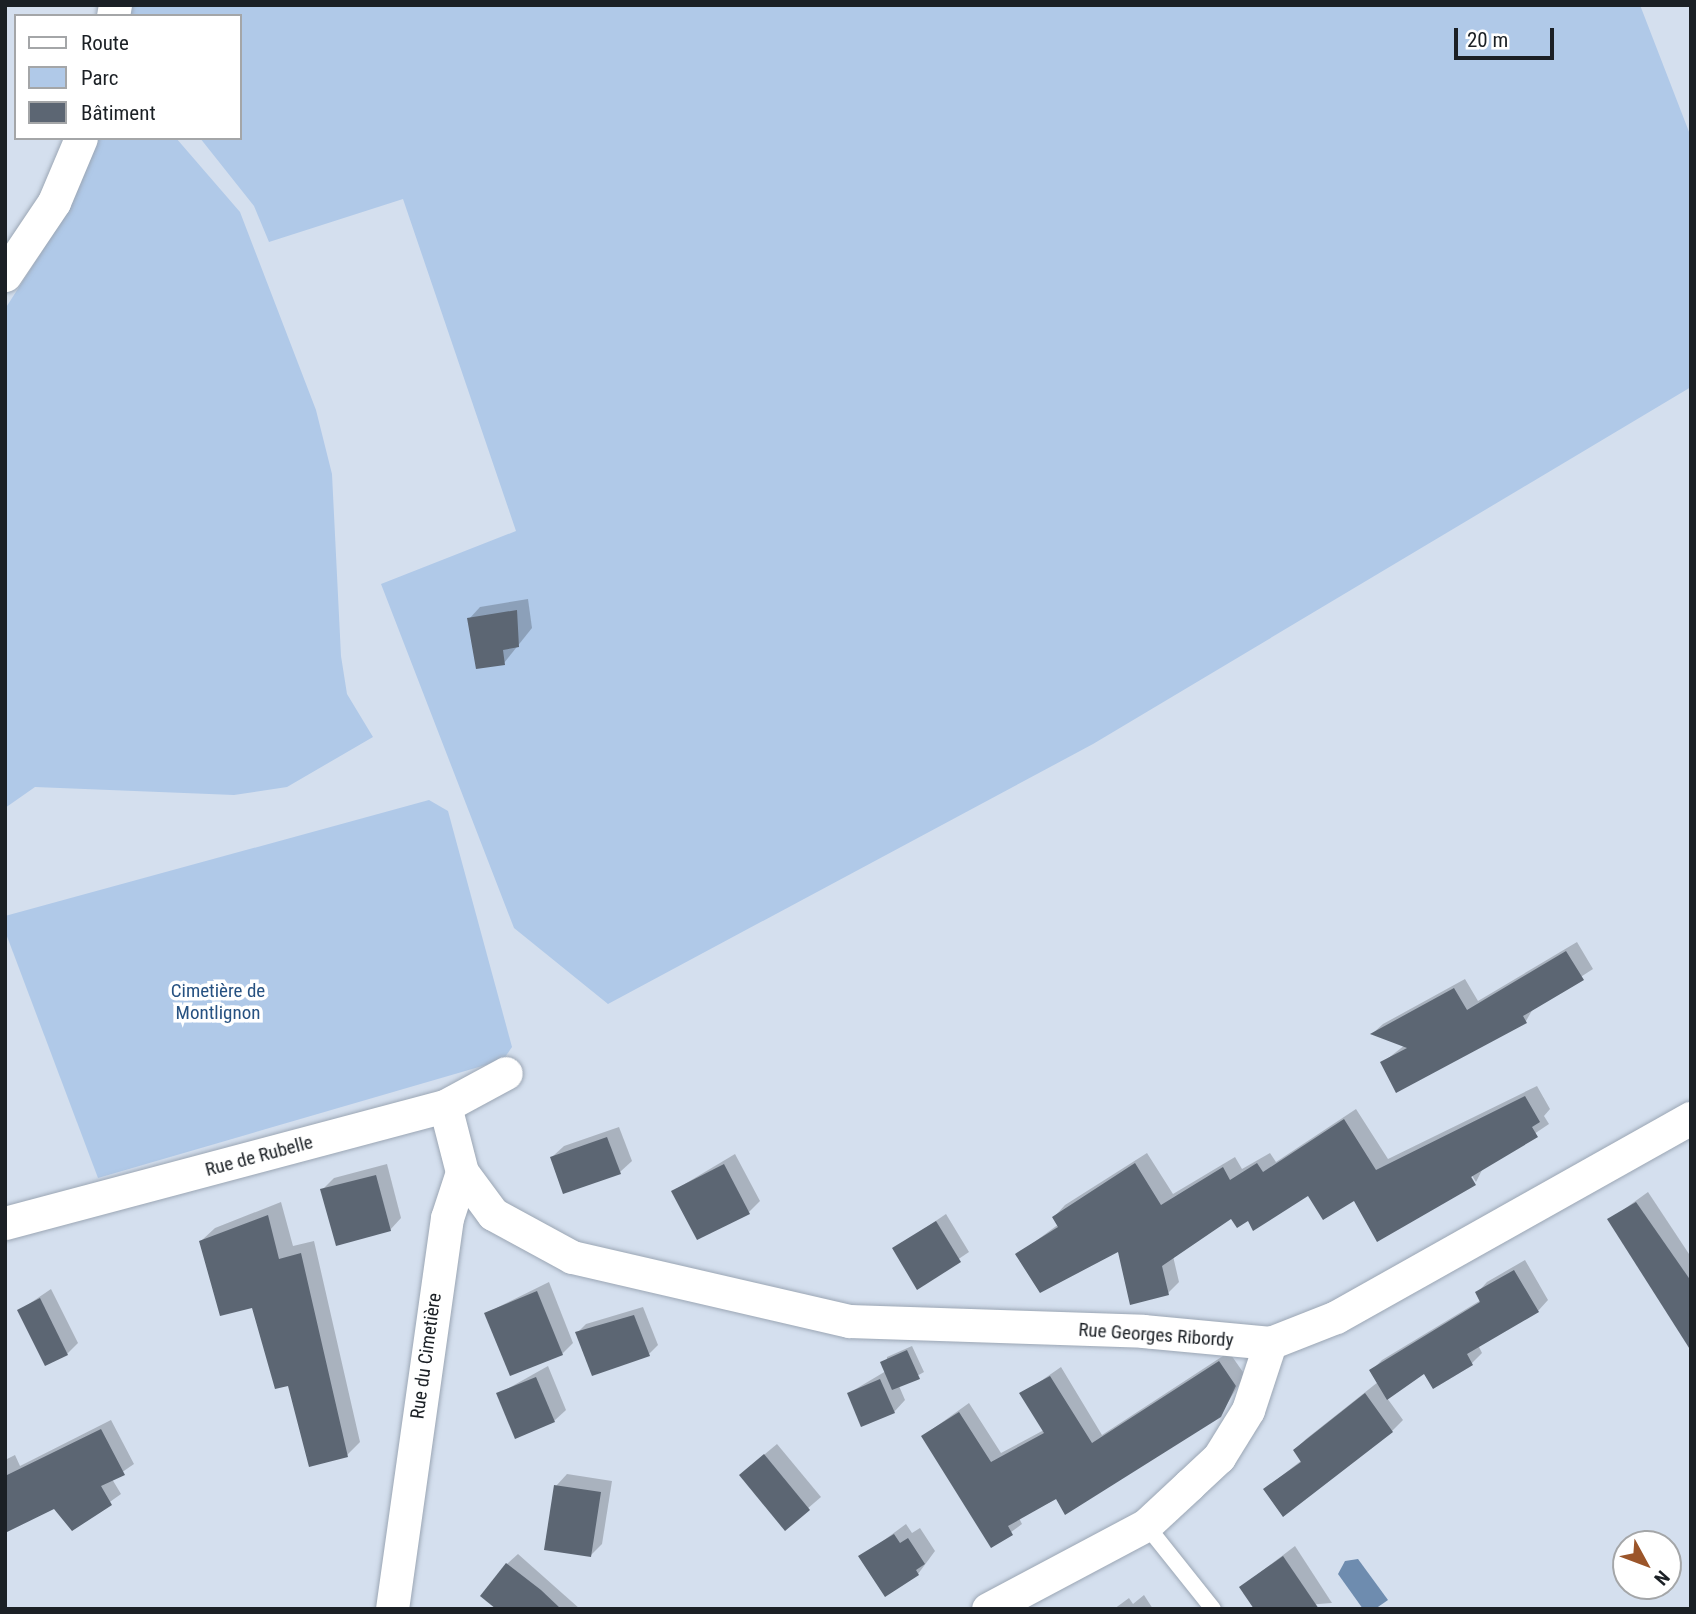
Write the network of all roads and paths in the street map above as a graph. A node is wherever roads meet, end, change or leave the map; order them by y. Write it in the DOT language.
graph roads {
  1 [pos="80,140"];
  2 [pos="5,275"];
  3 [pos="506,1073"];
  4 [pos="445,1106"];
  5 [pos="1691,1118"];
  6 [pos="462,1172"];
  7 [pos="5,1223"];
  8 [pos="1270,1343"];
  9 [pos="1146,1525"];
  10 [pos="392,1609"];
  11 [pos="988,1609"];
  12 [pos="1213,1609"];
  1 -- 2 [label="street"];
  3 -- 4 [label="street, Rue de Rubelle"];
  4 -- 6 [label="street"];
  4 -- 7 [label="street, Rue de Rubelle"];
  5 -- 8 [label="street, Rue Georges Ribordy"];
  6 -- 8 [label="street, Rue Georges Ribordy"];
  6 -- 10 [label="street, Rue du Cimetière"];
  8 -- 9 [label="street"];
  9 -- 11 [label="street"];
  9 -- 12 [label="lane"];
}
